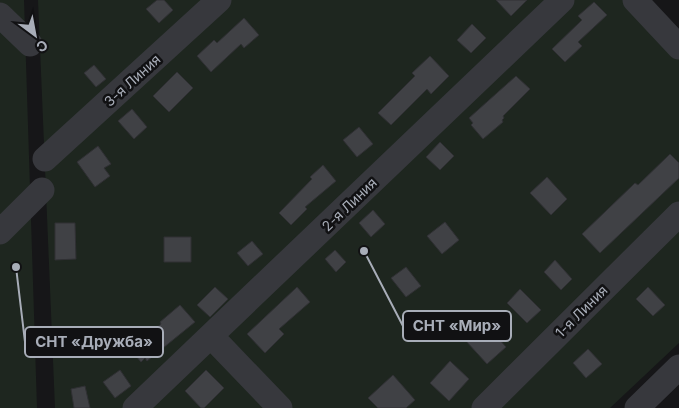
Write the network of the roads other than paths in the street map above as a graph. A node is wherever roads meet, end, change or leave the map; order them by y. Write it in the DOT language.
graph roads {
  1 [pos="219,0"];
  2 [pos="562,0"];
  3 [pos="635,0"];
  4 [pos="0,15"];
  5 [pos="30,44"];
  6 [pos="679,47"];
  7 [pos="45,159"];
  8 [pos="42,190"];
  9 [pos="679,214"];
  10 [pos="0,232"];
  11 [pos="211,336"];
  12 [pos="679,367"];
  13 [pos="135,408"];
  14 [pos="280,408"];
  15 [pos="484,408"];
  16 [pos="637,408"];
  1 -- 7 [label="street, 3-я Линия"];
  2 -- 11 [label="street, 2-я Линия"];
  3 -- 6 [label="street"];
  4 -- 5 [label="street"];
  8 -- 10 [label="street"];
  9 -- 15 [label="street, 1-я Линия"];
  11 -- 13 [label="street, 2-я Линия"];
  11 -- 14 [label="street"];
  12 -- 16 [label="street"];
}
